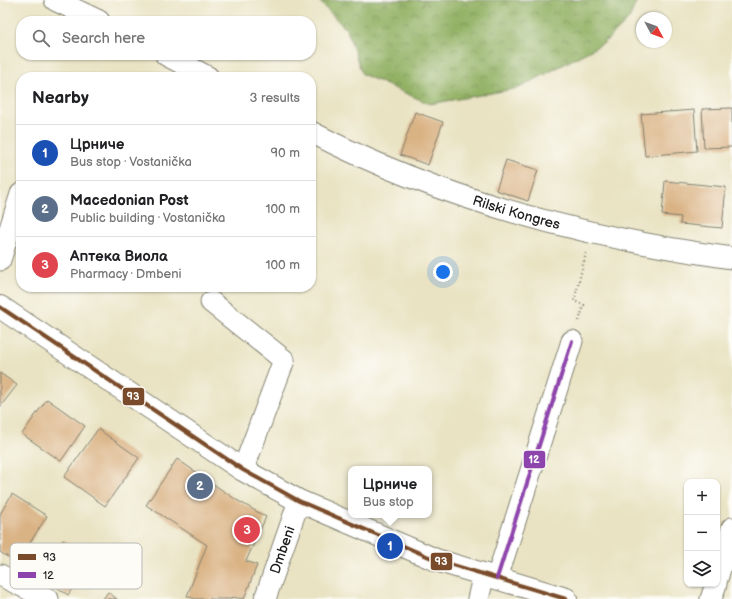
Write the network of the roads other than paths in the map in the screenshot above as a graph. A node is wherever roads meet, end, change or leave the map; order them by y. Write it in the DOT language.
graph roads {
  1 [pos="55,0"];
  2 [pos="88,16"];
  3 [pos="176,60"];
  4 [pos="198,72"];
  5 [pos="316,134"];
  6 [pos="16,210"];
  7 [pos="732,258"];
  8 [pos="0,260"];
  9 [pos="211,302"];
  10 [pos="0,307"];
  11 [pos="572,341"];
  12 [pos="243,470"];
  13 [pos="299,501"];
  14 [pos="732,528"];
  15 [pos="720,569"];
  16 [pos="0,575"];
  17 [pos="490,576"];
  18 [pos="10,580"];
  19 [pos="715,587"];
  20 [pos="28,589"];
  21 [pos="48,599"];
  22 [pos="265,599"];
  23 [pos="478,599"];
  24 [pos="566,599"];
  25 [pos="711,599"];
  1 -- 2 [label="street"];
  3 -- 4 [label="street"];
  5 -- 7 [label="street, Rilski Kongres"];
  6 -- 8 [label="street"];
  9 -- 12 [label="street"];
  10 -- 12 [label="street"];
  11 -- 17 [label="street"];
  12 -- 13 [label="street"];
  13 -- 17 [label="street"];
  13 -- 22 [label="street, Dmbeni"];
  14 -- 15 [label="street"];
  16 -- 18 [label="street"];
  17 -- 23 [label="street"];
  17 -- 24 [label="street"];
  19 -- 25 [label="street"];
  20 -- 21 [label="street"];
}
